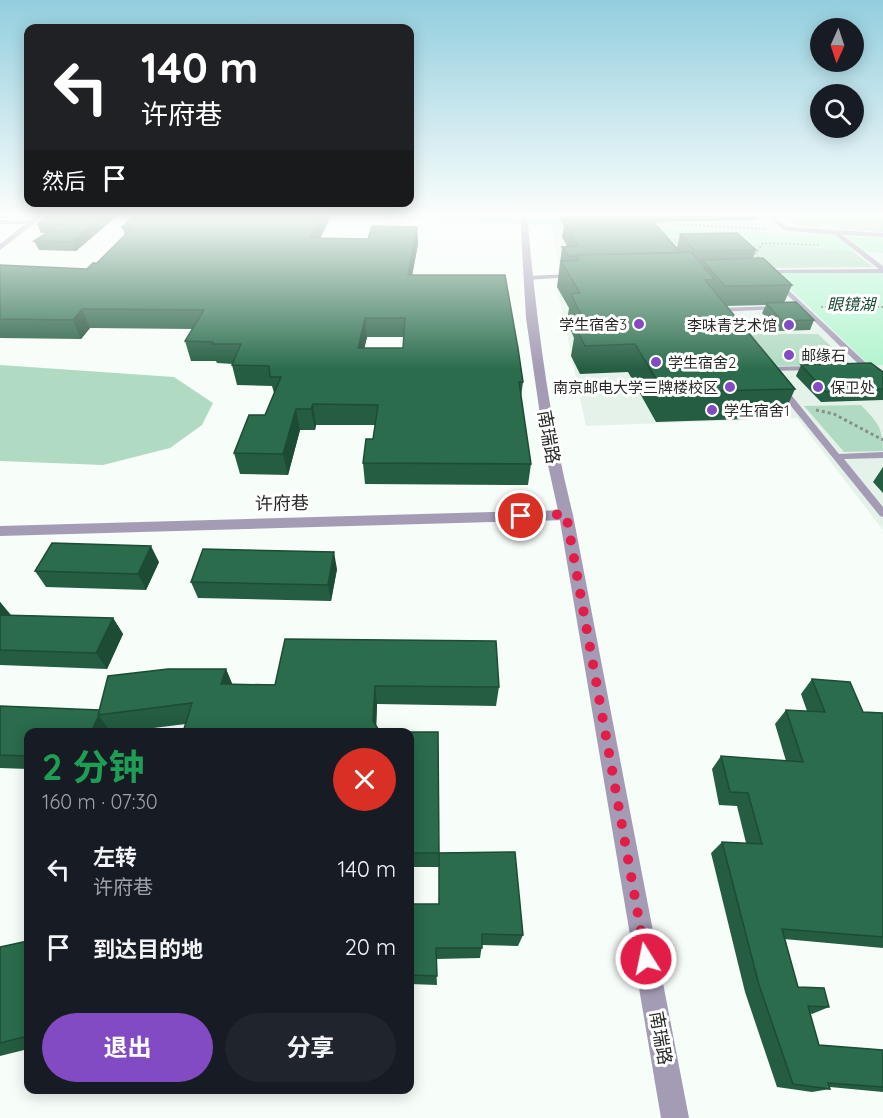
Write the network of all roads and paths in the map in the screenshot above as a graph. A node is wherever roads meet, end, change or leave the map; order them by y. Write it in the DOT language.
graph roads {
  1 [pos="526,266"];
  2 [pos="762,266"];
  3 [pos="883,270"];
  4 [pos="759,272"];
  5 [pos="768,272"];
  6 [pos="577,276"];
  7 [pos="527,278"];
  8 [pos="713,303"];
  9 [pos="821,307"];
  10 [pos="883,307"];
  11 [pos="782,308"];
  12 [pos="792,308"];
  13 [pos="803,308"];
  14 [pos="718,310"];
  15 [pos="725,319"];
  16 [pos="759,361"];
  17 [pos="822,368"];
  18 [pos="856,368"];
  19 [pos="867,368"];
  20 [pos="883,368"];
  21 [pos="766,369"];
  22 [pos="883,383"];
  23 [pos="796,407"];
  24 [pos="883,440"];
  25 [pos="883,455"];
  26 [pos="837,457"];
  27 [pos="566,514"];
  28 [pos="883,514"];
  29 [pos="0,531"];
  30 [pos="675,1118"];
  1 -- 7 [label="street, 南瑞路"];
  2 -- 5 [label="path"];
  3 -- 5 [label="lane"];
  4 -- 5 [label="lane"];
  5 -- 13 [label="lane"];
  6 -- 7 [label="lane"];
  7 -- 27 [label="street, 南瑞路"];
  8 -- 14 [label="lane"];
  9 -- 10 [label="path"];
  11 -- 14 [label="lane"];
  12 -- 13 [label="lane"];
  13 -- 19 [label="lane"];
  14 -- 15 [label="lane"];
  16 -- 21 [label="lane"];
  17 -- 21 [label="lane"];
  18 -- 19 [label="lane"];
  19 -- 20 [label="lane"];
  19 -- 22 [label="lane"];
  21 -- 23 [label="lane"];
  23 -- 24 [label="path"];
  23 -- 26 [label="lane"];
  25 -- 26 [label="lane"];
  26 -- 28 [label="lane"];
  27 -- 29 [label="street, 许府巷"];
  27 -- 30 [label="street, 南瑞路"];
}
